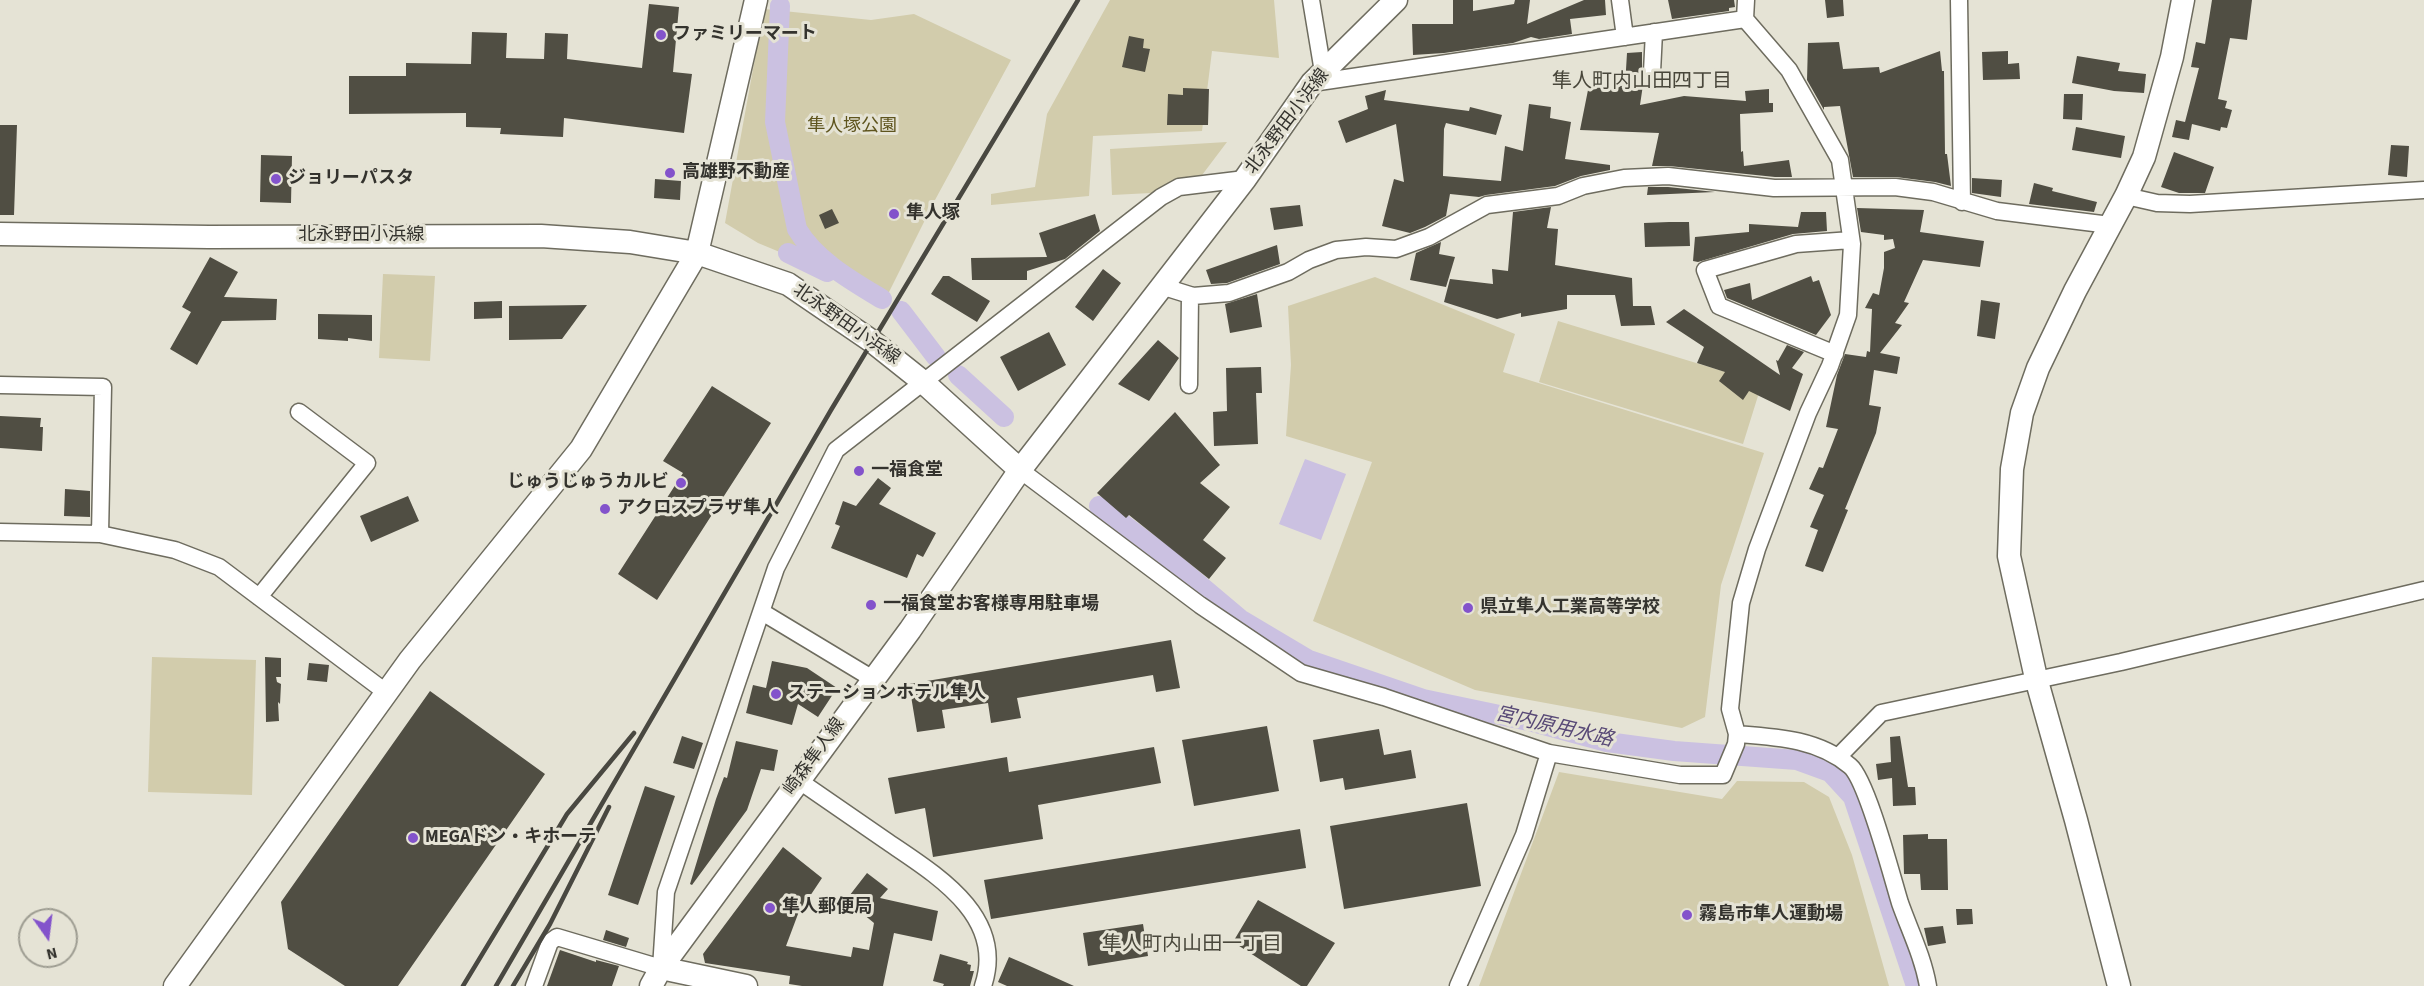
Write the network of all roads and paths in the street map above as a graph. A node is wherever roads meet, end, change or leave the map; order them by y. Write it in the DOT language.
graph roads {
  1 [pos="756,0"];
  2 [pos="1311,0"];
  3 [pos="1396,0"];
  4 [pos="1620,0"];
  5 [pos="1746,0"];
  6 [pos="1959,0"];
  7 [pos="2183,0"];
  8 [pos="1745,19"];
  9 [pos="1654,32"];
  10 [pos="1624,37"];
  11 [pos="1652,72"];
  12 [pos="1318,78"];
  13 [pos="1245,179"];
  14 [pos="1844,186"];
  15 [pos="2424,190"];
  16 [pos="2126,196"];
  17 [pos="1962,202"];
  18 [pos="2110,225"];
  19 [pos="0,234"];
  20 [pos="1851,240"];
  21 [pos="697,253"];
  22 [pos="1161,286"];
  23 [pos="1190,295"];
  24 [pos="1834,354"];
  25 [pos="922,381"];
  26 [pos="0,385"];
  27 [pos="1189,386"];
  28 [pos="299,412"];
  29 [pos="1020,470"];
  30 [pos="0,532"];
  31 [pos="100,534"];
  32 [pos="2424,590"];
  33 [pos="259,597"];
  34 [pos="762,612"];
  35 [pos="2036,678"];
  36 [pos="873,679"];
  37 [pos="387,693"];
  38 [pos="1737,734"];
  39 [pos="1549,753"];
  40 [pos="1838,757"];
  41 [pos="798,780"];
  42 [pos="656,977"];
  43 [pos="175,986"];
  44 [pos="534,986"];
  45 [pos="746,986"];
  46 [pos="983,986"];
  47 [pos="1458,986"];
  48 [pos="1928,986"];
  49 [pos="2119,986"];
  1 -- 21 [label="main road"];
  2 -- 12 [label="street"];
  3 -- 12 [label="main road, 北永野田小浜線"];
  4 -- 10 [label="street"];
  5 -- 8 [label="street"];
  6 -- 17 [label="street"];
  7 -- 16 [label="main road"];
  8 -- 9 [label="street"];
  8 -- 14 [label="street"];
  9 -- 10 [label="street"];
  9 -- 11 [label="street"];
  10 -- 12 [label="street"];
  12 -- 13 [label="main road, 北永野田小浜線"];
  13 -- 22 [label="main road, 北永野田小浜線"];
  13 -- 25 [label="street"];
  14 -- 17 [label="street"];
  14 -- 20 [label="street"];
  14 -- 23 [label="street"];
  15 -- 16 [label="street"];
  16 -- 18 [label="main road"];
  17 -- 18 [label="street"];
  18 -- 35 [label="main road"];
  19 -- 21 [label="main road, 北永野田小浜線"];
  20 -- 24 [label="street"];
  20 -- 24 [label="street"];
  21 -- 25 [label="main road, 北永野田小浜線"];
  21 -- 37 [label="main road"];
  22 -- 23 [label="street"];
  22 -- 29 [label="main road, 北永野田小浜線"];
  23 -- 27 [label="street"];
  24 -- 38 [label="street"];
  25 -- 29 [label="main road, 北永野田小浜線"];
  25 -- 34 [label="street"];
  26 -- 31 [label="street"];
  28 -- 33 [label="street"];
  29 -- 36 [label="main road, 崎森隼人線"];
  29 -- 39 [label="street"];
  30 -- 31 [label="street"];
  31 -- 33 [label="street"];
  32 -- 35 [label="street"];
  33 -- 37 [label="street"];
  34 -- 36 [label="street"];
  34 -- 42 [label="street"];
  35 -- 40 [label="street"];
  35 -- 49 [label="main road"];
  36 -- 41 [label="main road, 崎森隼人線"];
  37 -- 43 [label="main road"];
  38 -- 39 [label="street"];
  38 -- 40 [label="street"];
  39 -- 47 [label="street"];
  40 -- 48 [label="street"];
  41 -- 42 [label="main road, 崎森隼人線"];
  41 -- 46 [label="street"];
  42 -- 44 [label="street"];
  42 -- 45 [label="main road"];
}
